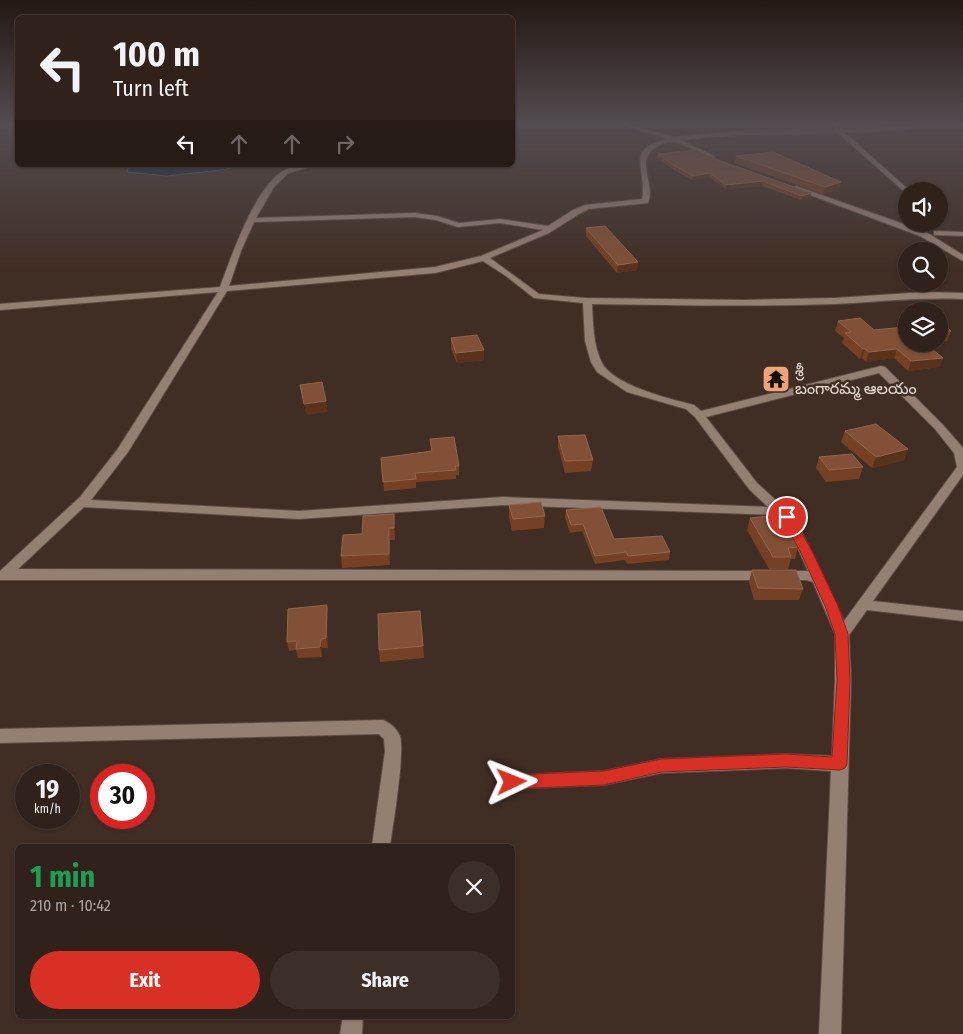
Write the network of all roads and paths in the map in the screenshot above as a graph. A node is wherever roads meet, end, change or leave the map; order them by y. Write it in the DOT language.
graph roads {
  1 [pos="286,173"];
  2 [pos="644,173"];
  3 [pos="887,173"];
  4 [pos="898,183"];
  5 [pos="788,185"];
  6 [pos="251,220"];
  7 [pos="550,229"];
  8 [pos="937,233"];
  9 [pos="923,234"];
  10 [pos="963,234"];
  11 [pos="484,258"];
  12 [pos="963,259"];
  13 [pos="224,289"];
  14 [pos="963,296"];
  15 [pos="587,301"];
  16 [pos="0,307"];
  17 [pos="699,415"];
  18 [pos="962,469"];
  19 [pos="81,503"];
  20 [pos="780,511"];
  21 [pos="2,577"];
  22 [pos="817,578"];
  23 [pos="864,605"];
  24 [pos="963,616"];
  25 [pos="842,634"];
  26 [pos="0,736"];
  27 [pos="840,764"];
  28 [pos="512,782"];
  29 [pos="381,844"];
  30 [pos="352,1019"];
  31 [pos="350,1034"];
  32 [pos="830,1034"];
  1 -- 6 [label="street"];
  2 -- 7 [label="street"];
  3 -- 4 [label="street"];
  5 -- 9 [label="street"];
  6 -- 7 [label="street"];
  6 -- 13 [label="street"];
  7 -- 11 [label="street"];
  8 -- 9 [label="street"];
  8 -- 10 [label="street"];
  9 -- 12 [label="street"];
  11 -- 13 [label="street"];
  11 -- 15 [label="street"];
  13 -- 16 [label="street"];
  13 -- 19 [label="street"];
  14 -- 15 [label="street"];
  15 -- 17 [label="street"];
  17 -- 18 [label="street"];
  17 -- 20 [label="street"];
  18 -- 23 [label="street"];
  19 -- 20 [label="street"];
  19 -- 21 [label="street"];
  20 -- 22 [label="street"];
  21 -- 22 [label="street"];
  22 -- 25 [label="street"];
  23 -- 24 [label="street"];
  23 -- 25 [label="street"];
  25 -- 27 [label="street"];
  26 -- 29 [label="street"];
  27 -- 28 [label="street"];
  27 -- 32 [label="street"];
  30 -- 31 [label="street"];
}
